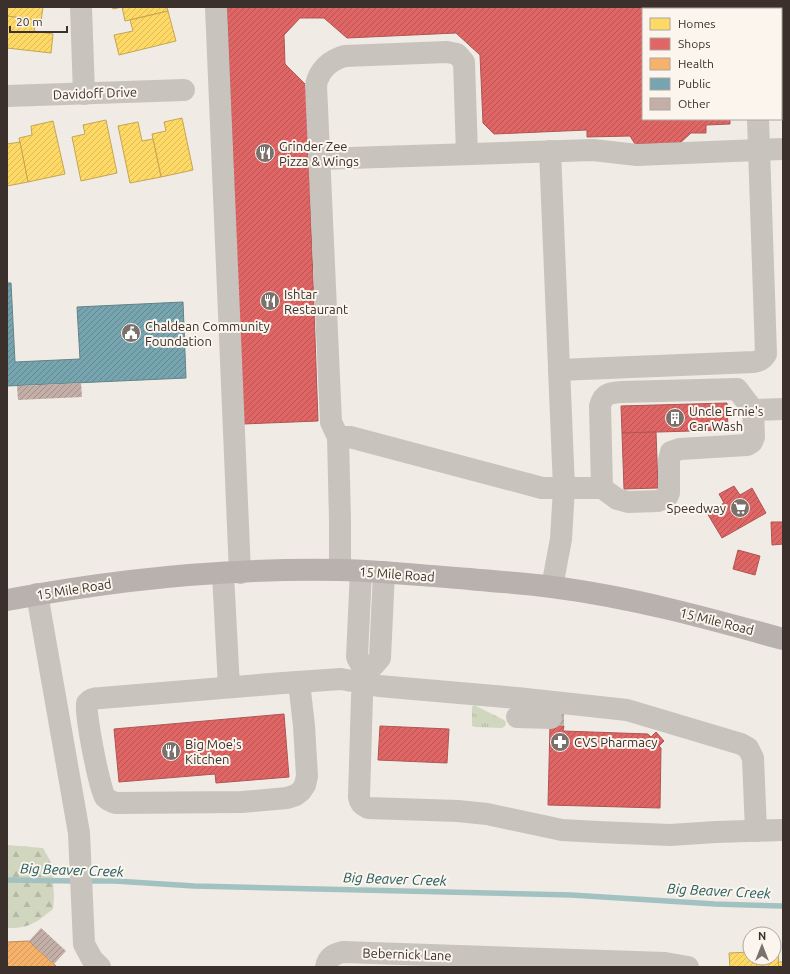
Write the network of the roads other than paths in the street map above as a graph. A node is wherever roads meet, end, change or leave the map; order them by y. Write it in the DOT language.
graph roads {
  1 [pos="80,7"];
  2 [pos="216,7"];
  3 [pos="184,90"];
  4 [pos="84,94"];
  5 [pos="7,96"];
  6 [pos="758,120"];
  7 [pos="783,149"];
  8 [pos="759,150"];
  9 [pos="550,151"];
  10 [pos="467,154"];
  11 [pos="319,159"];
  12 [pos="559,370"];
  13 [pos="783,409"];
  14 [pos="753,410"];
  15 [pos="338,437"];
  16 [pos="564,488"];
  17 [pos="602,488"];
  18 [pos="350,571"];
  19 [pos="384,572"];
  20 [pos="231,573"];
  21 [pos="552,587"];
  22 [pos="37,594"];
  23 [pos="7,600"];
  24 [pos="783,639"];
  25 [pos="365,679"];
  26 [pos="229,687"];
  27 [pos="300,692"];
  28 [pos="627,710"];
  29 [pos="517,717"];
  30 [pos="783,830"];
  31 [pos="756,831"];
  32 [pos="100,967"];
  33 [pos="326,967"];
  34 [pos="688,967"];
  1 -- 4 [label="street"];
  2 -- 20 [label="street"];
  3 -- 4 [label="street, Davidoff Drive"];
  4 -- 5 [label="street, Davidoff Drive"];
  6 -- 8 [label="street"];
  7 -- 8 [label="street"];
  8 -- 9 [label="street"];
  8 -- 12 [label="street"];
  9 -- 10 [label="street"];
  9 -- 12 [label="street"];
  10 -- 11 [label="street"];
  10 -- 11 [label="street"];
  11 -- 15 [label="street"];
  12 -- 16 [label="street"];
  13 -- 14 [label="street"];
  14 -- 17 [label="street"];
  14 -- 17 [label="street"];
  15 -- 16 [label="street"];
  15 -- 18 [label="street"];
  16 -- 17 [label="street"];
  16 -- 21 [label="street"];
  18 -- 19 [label="main road, 15 Mile Road"];
  18 -- 20 [label="main road, 15 Mile Road"];
  18 -- 25 [label="street"];
  19 -- 21 [label="main road, 15 Mile Road"];
  19 -- 25 [label="street"];
  20 -- 22 [label="main road, 15 Mile Road"];
  20 -- 26 [label="street"];
  21 -- 24 [label="main road, 15 Mile Road"];
  22 -- 23 [label="main road, 15 Mile Road"];
  22 -- 32 [label="street"];
  25 -- 27 [label="street"];
  25 -- 28 [label="street"];
  25 -- 31 [label="street"];
  26 -- 27 [label="street"];
  26 -- 27 [label="street"];
  28 -- 29 [label="street"];
  28 -- 31 [label="street"];
  30 -- 31 [label="street"];
  33 -- 34 [label="street, Bebernick Lane"];
}
